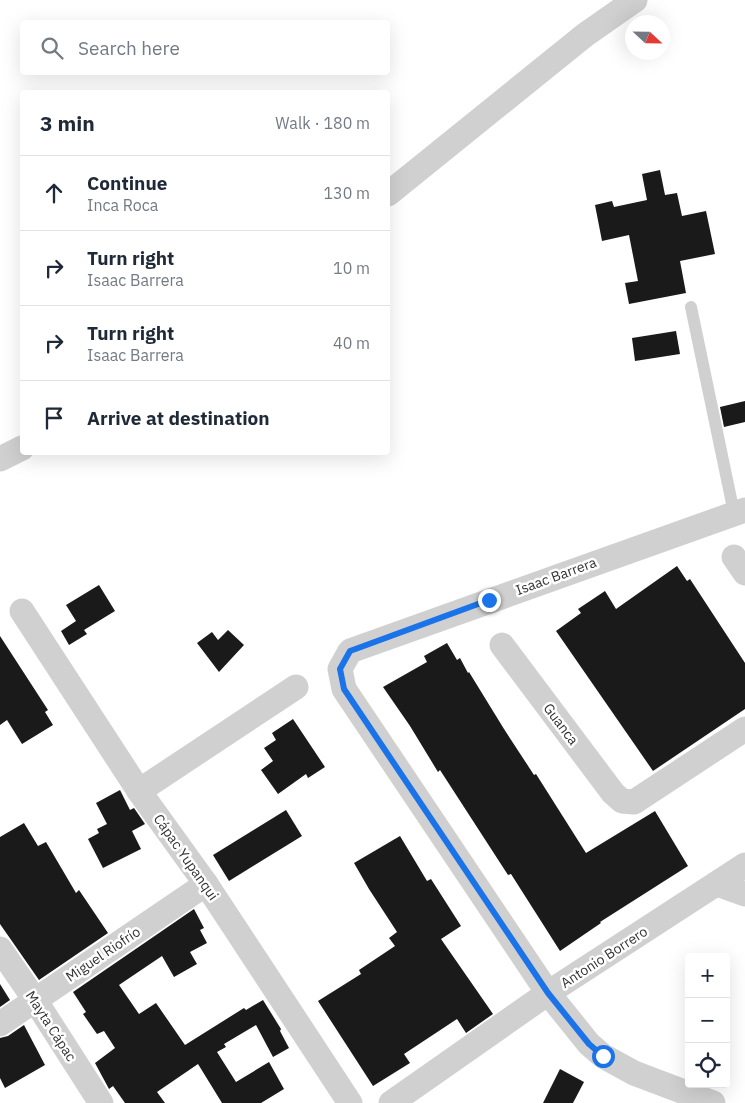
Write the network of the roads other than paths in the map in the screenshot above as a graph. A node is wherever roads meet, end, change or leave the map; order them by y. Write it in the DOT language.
graph roads {
  1 [pos="635,0"];
  2 [pos="390,192"];
  3 [pos="691,307"];
  4 [pos="20,449"];
  5 [pos="0,459"];
  6 [pos="740,511"];
  7 [pos="22,611"];
  8 [pos="502,645"];
  9 [pos="296,688"];
  10 [pos="745,729"];
  11 [pos="139,791"];
  12 [pos="745,865"];
  13 [pos="206,884"];
  14 [pos="716,884"];
  15 [pos="745,894"];
  16 [pos="0,949"];
  17 [pos="548,993"];
  18 [pos="35,1000"];
  19 [pos="0,1024"];
  20 [pos="101,1103"];
  21 [pos="350,1103"];
  22 [pos="391,1103"];
  23 [pos="713,1103"];
  1 -- 2 [label="street"];
  3 -- 6 [label="lane"];
  4 -- 5 [label="street"];
  6 -- 17 [label="street, Isaac Barrera"];
  7 -- 11 [label="street, Cápac Yupanqui"];
  8 -- 10 [label="street, Guanca"];
  9 -- 11 [label="street"];
  11 -- 13 [label="street, Cápac Yupanqui"];
  12 -- 14 [label="street, Antonio Borrero"];
  13 -- 18 [label="street, Miguel Riofrío"];
  13 -- 21 [label="street, Cápac Yupanqui"];
  14 -- 15 [label="street"];
  14 -- 17 [label="street, Antonio Borrero"];
  16 -- 18 [label="street, Mayta Cápac"];
  17 -- 22 [label="street, Antonio Borrero"];
  17 -- 23 [label="street"];
  18 -- 19 [label="street, Miguel Riofrío"];
  18 -- 20 [label="street, Mayta Cápac"];
}
